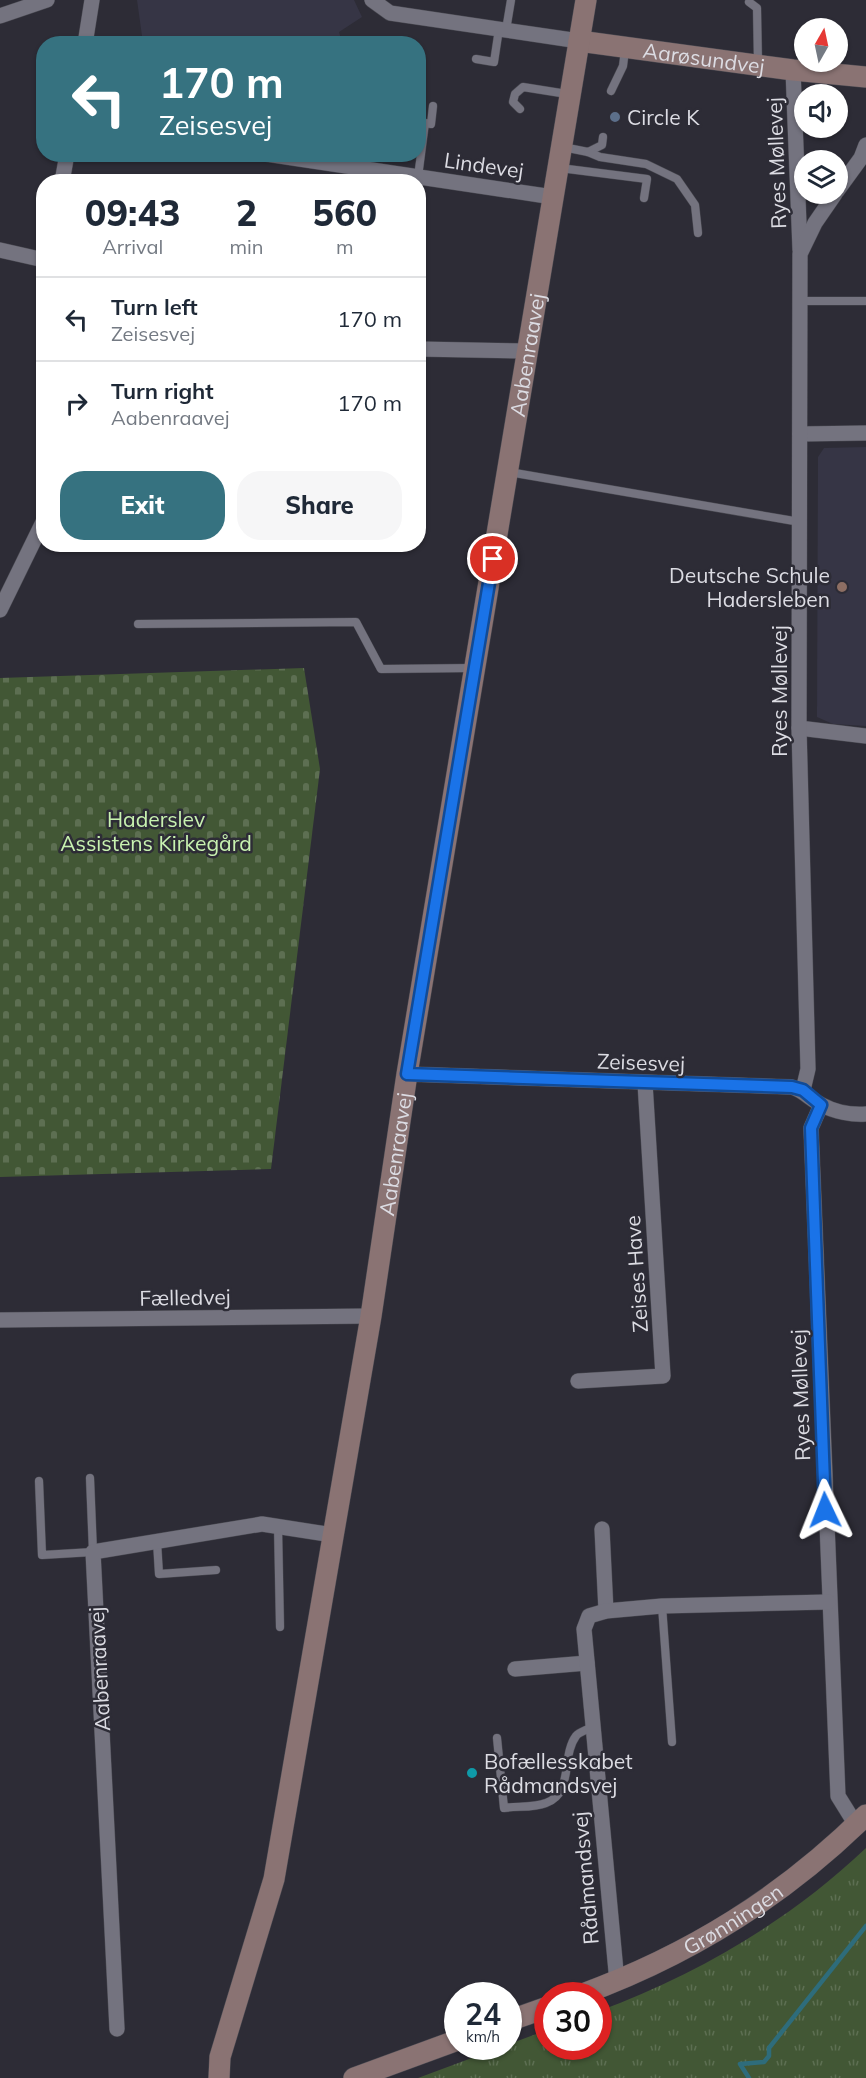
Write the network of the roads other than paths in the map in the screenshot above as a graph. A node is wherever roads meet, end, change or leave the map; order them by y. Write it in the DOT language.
graph roads {
  1 [pos="47,0"];
  2 [pos="92,0"];
  3 [pos="372,0"];
  4 [pos="511,0"];
  5 [pos="586,0"];
  6 [pos="749,2"];
  7 [pos="0,16"];
  8 [pos="503,30"];
  9 [pos="86,36"];
  10 [pos="579,41"];
  11 [pos="625,48"];
  12 [pos="476,59"];
  13 [pos="758,65"];
  14 [pos="793,70"];
  15 [pos="866,77"];
  16 [pos="611,91"];
  17 [pos="570,94"];
  18 [pos="433,106"];
  19 [pos="520,109"];
  20 [pos="426,123"];
  21 [pos="603,137"];
  22 [pos="866,145"];
  23 [pos="588,152"];
  24 [pos="560,157"];
  25 [pos="319,162"];
  26 [pos="398,174"];
  27 [pos="848,176"];
  28 [pos="426,178"];
  29 [pos="553,197"];
  30 [pos="644,198"];
  31 [pos="828,204"];
  32 [pos="698,234"];
  33 [pos="0,250"];
  34 [pos="800,254"];
  35 [pos="36,258"];
  36 [pos="800,301"];
  37 [pos="866,301"];
  38 [pos="426,350"];
  39 [pos="528,351"];
  40 [pos="866,433"];
  41 [pos="800,434"];
  42 [pos="507,471"];
  43 [pos="800,522"];
  44 [pos="36,536"];
  45 [pos="0,610"];
  46 [pos="138,624"];
  47 [pos="475,668"];
  48 [pos="799,728"];
  49 [pos="866,736"];
  50 [pos="407,1074"];
  51 [pos="645,1083"];
  52 [pos="803,1090"];
  53 [pos="821,1105"];
  54 [pos="866,1114"];
  55 [pos="371,1316"];
  56 [pos="0,1320"];
  57 [pos="578,1381"];
  58 [pos="90,1478"];
  59 [pos="39,1481"];
  60 [pos="278,1526"];
  61 [pos="602,1529"];
  62 [pos="333,1535"];
  63 [pos="158,1542"];
  64 [pos="93,1552"];
  65 [pos="216,1570"];
  66 [pos="828,1602"];
  67 [pos="662,1606"];
  68 [pos="606,1611"];
  69 [pos="280,1626"];
  70 [pos="587,1663"];
  71 [pos="515,1669"];
  72 [pos="592,1727"];
  73 [pos="497,1738"];
  74 [pos="672,1742"];
  75 [pos="861,1820"];
  76 [pos="617,1982"];
  77 [pos="612,1984"];
  78 [pos="117,2029"];
  79 [pos="444,2045"];
  80 [pos="219,2078"];
  81 [pos="354,2078"];
  1 -- 7 [label="street"];
  2 -- 9 [label="street"];
  3 -- 8 [label="street"];
  4 -- 8 [label="lane"];
  5 -- 10 [label="street, Aabenraavej"];
  6 -- 13 [label="lane"];
  8 -- 10 [label="street"];
  8 -- 12 [label="lane"];
  10 -- 11 [label="street, Aarøsundvej"];
  10 -- 17 [label="street, Aabenraavej"];
  11 -- 13 [label="street, Aarøsundvej"];
  11 -- 16 [label="lane"];
  13 -- 14 [label="street, Aarøsundvej"];
  14 -- 15 [label="street, Aarøsundvej"];
  14 -- 34 [label="street, Ryes Møllevej"];
  17 -- 19 [label="lane"];
  17 -- 24 [label="street, Aabenraavej"];
  18 -- 20 [label="lane"];
  21 -- 23 [label="lane"];
  22 -- 27 [label="street, Ryes Møllevej"];
  23 -- 24 [label="lane"];
  23 -- 32 [label="lane"];
  24 -- 29 [label="street, Aabenraavej"];
  24 -- 30 [label="lane"];
  25 -- 26 [label="street, Lindevej"];
  28 -- 29 [label="street, Lindevej"];
  29 -- 39 [label="street, Aabenraavej"];
  31 -- 34 [label="street, Ryes Møllevej"];
  33 -- 35 [label="street"];
  34 -- 36 [label="street, Ryes Møllevej"];
  36 -- 37 [label="lane"];
  36 -- 41 [label="street, Ryes Møllevej"];
  38 -- 39 [label="street"];
  39 -- 42 [label="street, Aabenraavej"];
  40 -- 41 [label="street"];
  41 -- 43 [label="street, Ryes Møllevej"];
  42 -- 43 [label="lane"];
  42 -- 47 [label="street, Aabenraavej"];
  43 -- 48 [label="street, Ryes Møllevej"];
  44 -- 45 [label="street"];
  46 -- 47 [label="lane"];
  47 -- 50 [label="street, Aabenraavej"];
  48 -- 49 [label="street"];
  48 -- 52 [label="street, Ryes Møllevej"];
  50 -- 51 [label="street, Zeisesvej"];
  50 -- 55 [label="street, Aabenraavej"];
  51 -- 52 [label="street, Zeisesvej"];
  51 -- 57 [label="street, Zeises Have"];
  52 -- 53 [label="street"];
  53 -- 54 [label="street"];
  53 -- 66 [label="street, Ryes Møllevej"];
  55 -- 56 [label="street, Fælledvej"];
  55 -- 62 [label="street, Aabenraavej"];
  58 -- 64 [label="lane"];
  59 -- 64 [label="lane"];
  60 -- 62 [label="street"];
  60 -- 63 [label="street"];
  60 -- 69 [label="lane"];
  61 -- 68 [label="street"];
  62 -- 80 [label="street, Aabenraavej"];
  63 -- 64 [label="street"];
  63 -- 65 [label="lane"];
  64 -- 78 [label="street, Aabenraavej"];
  66 -- 67 [label="street"];
  66 -- 75 [label="street, Ryes Møllevej"];
  67 -- 68 [label="street"];
  67 -- 74 [label="lane"];
  68 -- 70 [label="street, Rådmandsvej"];
  70 -- 71 [label="street"];
  70 -- 72 [label="street, Rådmandsvej"];
  72 -- 73 [label="lane"];
  72 -- 76 [label="street, Rådmandsvej"];
  75 -- 76 [label="street, Grønningen"];
  76 -- 77 [label="street, Grønningen"];
  79 -- 81 [label="street"];
}
